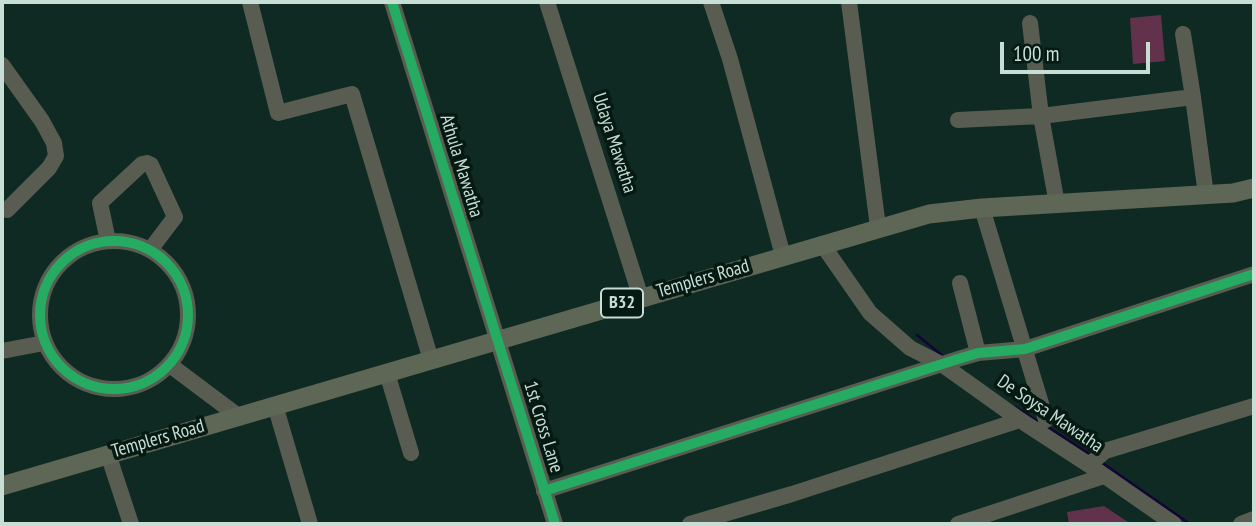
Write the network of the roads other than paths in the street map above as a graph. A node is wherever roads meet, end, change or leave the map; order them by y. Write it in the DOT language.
graph roads {
  1 [pos="250,2"];
  2 [pos="392,2"];
  3 [pos="547,2"];
  4 [pos="711,2"];
  5 [pos="849,2"];
  6 [pos="1030,23"];
  7 [pos="1182,34"];
  8 [pos="2,65"];
  9 [pos="1193,97"];
  10 [pos="1041,116"];
  11 [pos="958,120"];
  12 [pos="1254,188"];
  13 [pos="1206,195"];
  14 [pos="1056,205"];
  15 [pos="982,208"];
  16 [pos="7,210"];
  17 [pos="878,227"];
  18 [pos="108,241"];
  19 [pos="822,244"];
  20 [pos="150,250"];
  21 [pos="783,256"];
  22 [pos="1254,274"];
  23 [pos="960,283"];
  24 [pos="641,298"];
  25 [pos="498,340"];
  26 [pos="44,343"];
  27 [pos="1025,349"];
  28 [pos="2,351"];
  29 [pos="978,353"];
  30 [pos="431,360"];
  31 [pos="950,362"];
  32 [pos="170,365"];
  33 [pos="387,373"];
  34 [pos="275,405"];
  35 [pos="1254,406"];
  36 [pos="238,416"];
  37 [pos="1020,420"];
  38 [pos="1046,420"];
  39 [pos="411,453"];
  40 [pos="108,454"];
  41 [pos="1094,460"];
  42 [pos="1104,476"];
  43 [pos="2,486"];
  44 [pos="544,491"];
  45 [pos="997,518"];
  46 [pos="1254,519"];
  47 [pos="131,524"];
  48 [pos="310,524"];
  49 [pos="555,524"];
  50 [pos="690,524"];
  51 [pos="958,524"];
  52 [pos="1174,524"];
  53 [pos="1241,524"];
  1 -- 30 [label="street"];
  2 -- 25 [label="street, Athula Mawatha"];
  3 -- 24 [label="street, Udaya Mawatha"];
  4 -- 21 [label="street"];
  5 -- 17 [label="street"];
  6 -- 10 [label="street"];
  7 -- 9 [label="street"];
  8 -- 16 [label="street"];
  9 -- 10 [label="street"];
  9 -- 13 [label="street"];
  10 -- 11 [label="street"];
  10 -- 14 [label="street"];
  12 -- 13 [label="main road, Templers Road / B32"];
  13 -- 14 [label="main road, Templers Road / B32"];
  14 -- 15 [label="main road, Templers Road / B32"];
  15 -- 17 [label="main road, Templers Road / B32"];
  15 -- 27 [label="street"];
  17 -- 19 [label="main road, Templers Road / B32"];
  18 -- 20 [label="street"];
  18 -- 20 [label="street"];
  18 -- 26 [label="street"];
  19 -- 21 [label="main road, Templers Road / B32"];
  19 -- 31 [label="street, De Soysa Mawatha"];
  20 -- 32 [label="street"];
  21 -- 24 [label="main road, Templers Road / B32"];
  22 -- 27 [label="street"];
  23 -- 29 [label="street"];
  24 -- 25 [label="main road, Templers Road / B32"];
  25 -- 30 [label="main road, Templers Road / B32"];
  25 -- 44 [label="street, 1st Cross Lane"];
  26 -- 28 [label="street"];
  26 -- 32 [label="street"];
  27 -- 29 [label="street"];
  27 -- 38 [label="street"];
  29 -- 31 [label="street"];
  30 -- 33 [label="main road, Templers Road / B32"];
  31 -- 37 [label="street, De Soysa Mawatha"];
  31 -- 44 [label="street"];
  32 -- 36 [label="street"];
  33 -- 34 [label="main road, Templers Road / B32"];
  33 -- 39 [label="street"];
  34 -- 36 [label="main road, Templers Road / B32"];
  34 -- 48 [label="street"];
  35 -- 41 [label="street"];
  36 -- 40 [label="main road, Templers Road / B32"];
  37 -- 41 [label="street, De Soysa Mawatha"];
  37 -- 50 [label="street"];
  40 -- 43 [label="main road, Templers Road / B32"];
  40 -- 47 [label="street"];
  41 -- 42 [label="street, De Soysa Mawatha"];
  42 -- 45 [label="street"];
  42 -- 52 [label="street, De Soysa Mawatha"];
  44 -- 49 [label="street, 1st Cross Lane"];
  45 -- 51 [label="street"];
  46 -- 53 [label="street"];
}
